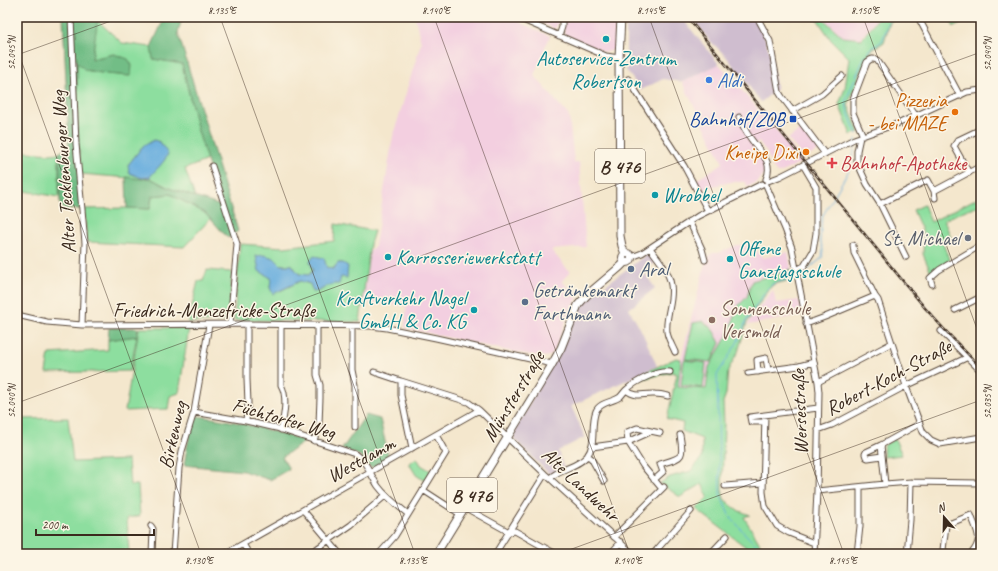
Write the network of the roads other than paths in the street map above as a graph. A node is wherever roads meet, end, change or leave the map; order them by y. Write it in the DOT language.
graph roads {
  1 [pos="71,17"];
  2 [pos="516,17"];
  3 [pos="562,17"];
  4 [pos="621,17"];
  5 [pos="758,17"];
  6 [pos="918,17"];
  7 [pos="559,36"];
  8 [pos="619,58"];
  9 [pos="842,76"];
  10 [pos="628,79"];
  11 [pos="981,90"];
  12 [pos="960,96"];
  13 [pos="792,111"];
  14 [pos="916,116"];
  15 [pos="739,117"];
  16 [pos="979,130"];
  17 [pos="862,136"];
  18 [pos="825,154"];
  19 [pos="803,165"];
  20 [pos="212,166"];
  21 [pos="981,166"];
  22 [pos="769,170"];
  23 [pos="969,173"];
  24 [pos="779,177"];
  25 [pos="766,182"];
  26 [pos="934,191"];
  27 [pos="935,198"];
  28 [pos="880,204"];
  29 [pos="708,211"];
  30 [pos="689,221"];
  31 [pos="853,245"];
  32 [pos="981,245"];
  33 [pos="650,248"];
  34 [pos="628,256"];
  35 [pos="906,257"];
  36 [pos="705,260"];
  37 [pos="796,271"];
  38 [pos="932,284"];
  39 [pos="875,296"];
  40 [pos="981,297"];
  41 [pos="955,310"];
  42 [pos="17,315"];
  43 [pos="230,324"];
  44 [pos="247,324"];
  45 [pos="806,324"];
  46 [pos="82,325"];
  47 [pos="209,325"];
  48 [pos="281,325"];
  49 [pos="317,326"];
  50 [pos="352,326"];
  51 [pos="942,331"];
  52 [pos="892,343"];
  53 [pos="675,352"];
  54 [pos="966,358"];
  55 [pos="814,362"];
  56 [pos="552,364"];
  57 [pos="768,370"];
  58 [pos="981,371"];
  59 [pos="374,372"];
  60 [pos="670,372"];
  61 [pos="758,372"];
  62 [pos="748,373"];
  63 [pos="401,381"];
  64 [pos="818,382"];
  65 [pos="906,386"];
  66 [pos="626,390"];
  67 [pos="668,396"];
  68 [pos="818,408"];
  69 [pos="479,410"];
  70 [pos="194,412"];
  71 [pos="765,415"];
  72 [pos="246,421"];
  73 [pos="764,422"];
  74 [pos="919,424"];
  75 [pos="355,427"];
  76 [pos="281,430"];
  77 [pos="818,430"];
  78 [pos="649,431"];
  79 [pos="660,433"];
  80 [pos="436,434"];
  81 [pos="680,435"];
  82 [pos="507,436"];
  83 [pos="981,437"];
  84 [pos="314,441"];
  85 [pos="628,442"];
  86 [pos="880,445"];
  87 [pos="592,447"];
  88 [pos="412,448"];
  89 [pos="587,456"];
  90 [pos="882,456"];
  91 [pos="370,472"];
  92 [pos="545,474"];
  93 [pos="550,478"];
  94 [pos="654,480"];
  95 [pos="604,481"];
  96 [pos="911,482"];
  97 [pos="763,483"];
  98 [pos="885,484"];
  99 [pos="981,484"];
  100 [pos="725,486"];
  101 [pos="860,487"];
  102 [pos="423,490"];
  103 [pos="817,491"];
  104 [pos="386,495"];
  105 [pos="464,507"];
  106 [pos="303,510"];
  107 [pos="691,511"];
  108 [pos="408,514"];
  109 [pos="460,514"];
  110 [pos="151,526"];
  111 [pos="509,532"];
  112 [pos="727,536"];
  113 [pos="614,537"];
  114 [pos="329,540"];
  115 [pos="621,542"];
  116 [pos="814,543"];
  117 [pos="243,544"];
  118 [pos="152,554"];
  119 [pos="173,554"];
  120 [pos="225,554"];
  121 [pos="249,554"];
  122 [pos="309,554"];
  123 [pos="340,554"];
  124 [pos="379,554"];
  125 [pos="436,554"];
  126 [pos="495,554"];
  127 [pos="556,554"];
  128 [pos="610,554"];
  129 [pos="633,554"];
  130 [pos="653,554"];
  131 [pos="710,554"];
  132 [pos="814,554"];
  133 [pos="857,554"];
  134 [pos="907,554"];
  135 [pos="948,554"];
  136 [pos="971,554"];
  1 -- 46 [label="street, Alter Tecklenburger Weg"];
  2 -- 7 [label="street"];
  3 -- 7 [label="street"];
  4 -- 8 [label="main road, B 476"];
  5 -- 13 [label="street"];
  6 -- 12 [label="street"];
  7 -- 8 [label="street"];
  8 -- 34 [label="main road, B 476"];
  9 -- 13 [label="street"];
  10 -- 29 [label="street"];
  11 -- 12 [label="street"];
  12 -- 14 [label="street"];
  13 -- 18 [label="street"];
  14 -- 17 [label="street"];
  14 -- 17 [label="street"];
  15 -- 22 [label="street"];
  16 -- 23 [label="street"];
  17 -- 18 [label="street"];
  17 -- 28 [label="street"];
  18 -- 19 [label="street"];
  19 -- 24 [label="street"];
  19 -- 37 [label="street"];
  20 -- 43 [label="street"];
  21 -- 23 [label="street"];
  22 -- 24 [label="street"];
  22 -- 25 [label="street"];
  23 -- 26 [label="street"];
  24 -- 25 [label="street"];
  25 -- 29 [label="street"];
  25 -- 37 [label="street, Wersestraße"];
  26 -- 27 [label="street"];
  26 -- 28 [label="street"];
  28 -- 35 [label="street"];
  29 -- 30 [label="street"];
  30 -- 33 [label="street"];
  30 -- 36 [label="street"];
  31 -- 39 [label="street"];
  32 -- 38 [label="street"];
  33 -- 34 [label="street"];
  33 -- 53 [label="street"];
  34 -- 56 [label="main road, Münsterstraße / B 476"];
  37 -- 45 [label="street, Wersestraße"];
  39 -- 45 [label="street"];
  39 -- 52 [label="street"];
  40 -- 41 [label="street"];
  42 -- 46 [label="street, Friedrich-Menzefricke-Straße"];
  43 -- 44 [label="street, Friedrich-Menzefricke-Straße"];
  43 -- 47 [label="street, Friedrich-Menzefricke-Straße"];
  44 -- 48 [label="street, Friedrich-Menzefricke-Straße"];
  44 -- 72 [label="street"];
  45 -- 55 [label="street, Wersestraße"];
  46 -- 47 [label="street, Friedrich-Menzefricke-Straße"];
  47 -- 70 [label="street, Birkenweg"];
  48 -- 49 [label="street, Friedrich-Menzefricke-Straße"];
  48 -- 76 [label="street"];
  49 -- 50 [label="street, Friedrich-Menzefricke-Straße"];
  49 -- 84 [label="street"];
  50 -- 56 [label="street, Friedrich-Menzefricke-Straße"];
  50 -- 75 [label="street"];
  51 -- 54 [label="street, Robert-Koch-Straße"];
  52 -- 64 [label="street"];
  52 -- 65 [label="street"];
  54 -- 58 [label="street"];
  54 -- 65 [label="street, Robert-Koch-Straße"];
  55 -- 57 [label="street"];
  55 -- 64 [label="street, Wersestraße"];
  56 -- 82 [label="main road, Münsterstraße / B 476"];
  57 -- 61 [label="street"];
  57 -- 61 [label="street"];
  59 -- 63 [label="street"];
  60 -- 66 [label="street"];
  61 -- 62 [label="street"];
  63 -- 69 [label="street"];
  63 -- 88 [label="street"];
  64 -- 68 [label="street, Wersestraße"];
  65 -- 74 [label="street"];
  65 -- 77 [label="street, Robert-Koch-Straße"];
  66 -- 67 [label="street"];
  66 -- 87 [label="street"];
  68 -- 71 [label="street"];
  68 -- 77 [label="street, Wersestraße"];
  69 -- 80 [label="street, Westdamm"];
  69 -- 82 [label="street"];
  70 -- 72 [label="street, Füchtorfer Weg"];
  70 -- 119 [label="street, Birkenweg"];
  71 -- 73 [label="street"];
  71 -- 73 [label="street"];
  72 -- 76 [label="street, Füchtorfer Weg"];
  73 -- 97 [label="street"];
  74 -- 83 [label="street"];
  74 -- 86 [label="street"];
  76 -- 84 [label="street, Füchtorfer Weg"];
  77 -- 103 [label="street, Wersestraße"];
  78 -- 79 [label="street"];
  78 -- 85 [label="street"];
  78 -- 85 [label="street"];
  80 -- 88 [label="street, Westdamm"];
  80 -- 102 [label="street"];
  81 -- 94 [label="street"];
  82 -- 92 [label="street, Alte Landwehr"];
  82 -- 105 [label="main road, Münsterstraße / B 476"];
  84 -- 91 [label="street, Füchtorfer Weg"];
  85 -- 87 [label="street"];
  85 -- 94 [label="street"];
  86 -- 90 [label="street"];
  86 -- 90 [label="street"];
  87 -- 89 [label="street"];
  88 -- 91 [label="street, Westdamm"];
  89 -- 93 [label="street"];
  89 -- 95 [label="street"];
  90 -- 98 [label="street"];
  91 -- 104 [label="street, Füchtorfer Weg"];
  91 -- 106 [label="street, Westdamm"];
  92 -- 93 [label="street, Alte Landwehr"];
  92 -- 111 [label="street"];
  93 -- 113 [label="street, Alte Landwehr"];
  94 -- 113 [label="street"];
  96 -- 98 [label="street"];
  96 -- 99 [label="street"];
  96 -- 134 [label="street"];
  97 -- 100 [label="street"];
  97 -- 116 [label="street"];
  98 -- 101 [label="street"];
  101 -- 103 [label="street"];
  101 -- 133 [label="street"];
  102 -- 108 [label="street"];
  102 -- 109 [label="street"];
  103 -- 116 [label="street, Wersestraße"];
  104 -- 108 [label="street, Füchtorfer Weg"];
  104 -- 114 [label="street"];
  105 -- 109 [label="main road, Münsterstraße / B 476"];
  105 -- 111 [label="street"];
  106 -- 114 [label="street"];
  106 -- 117 [label="street, Westdamm"];
  107 -- 130 [label="street"];
  108 -- 124 [label="street"];
  109 -- 125 [label="main road, Münsterstraße / B 476"];
  110 -- 118 [label="street"];
  111 -- 126 [label="street"];
  111 -- 127 [label="street"];
  112 -- 131 [label="street"];
  113 -- 115 [label="street, Alte Landwehr"];
  114 -- 122 [label="street"];
  114 -- 123 [label="street"];
  115 -- 128 [label="street"];
  115 -- 129 [label="street, Alte Landwehr"];
  116 -- 132 [label="street, Wersestraße"];
  117 -- 120 [label="street, Westdamm"];
  117 -- 121 [label="street"];
  135 -- 136 [label="street"];
}
